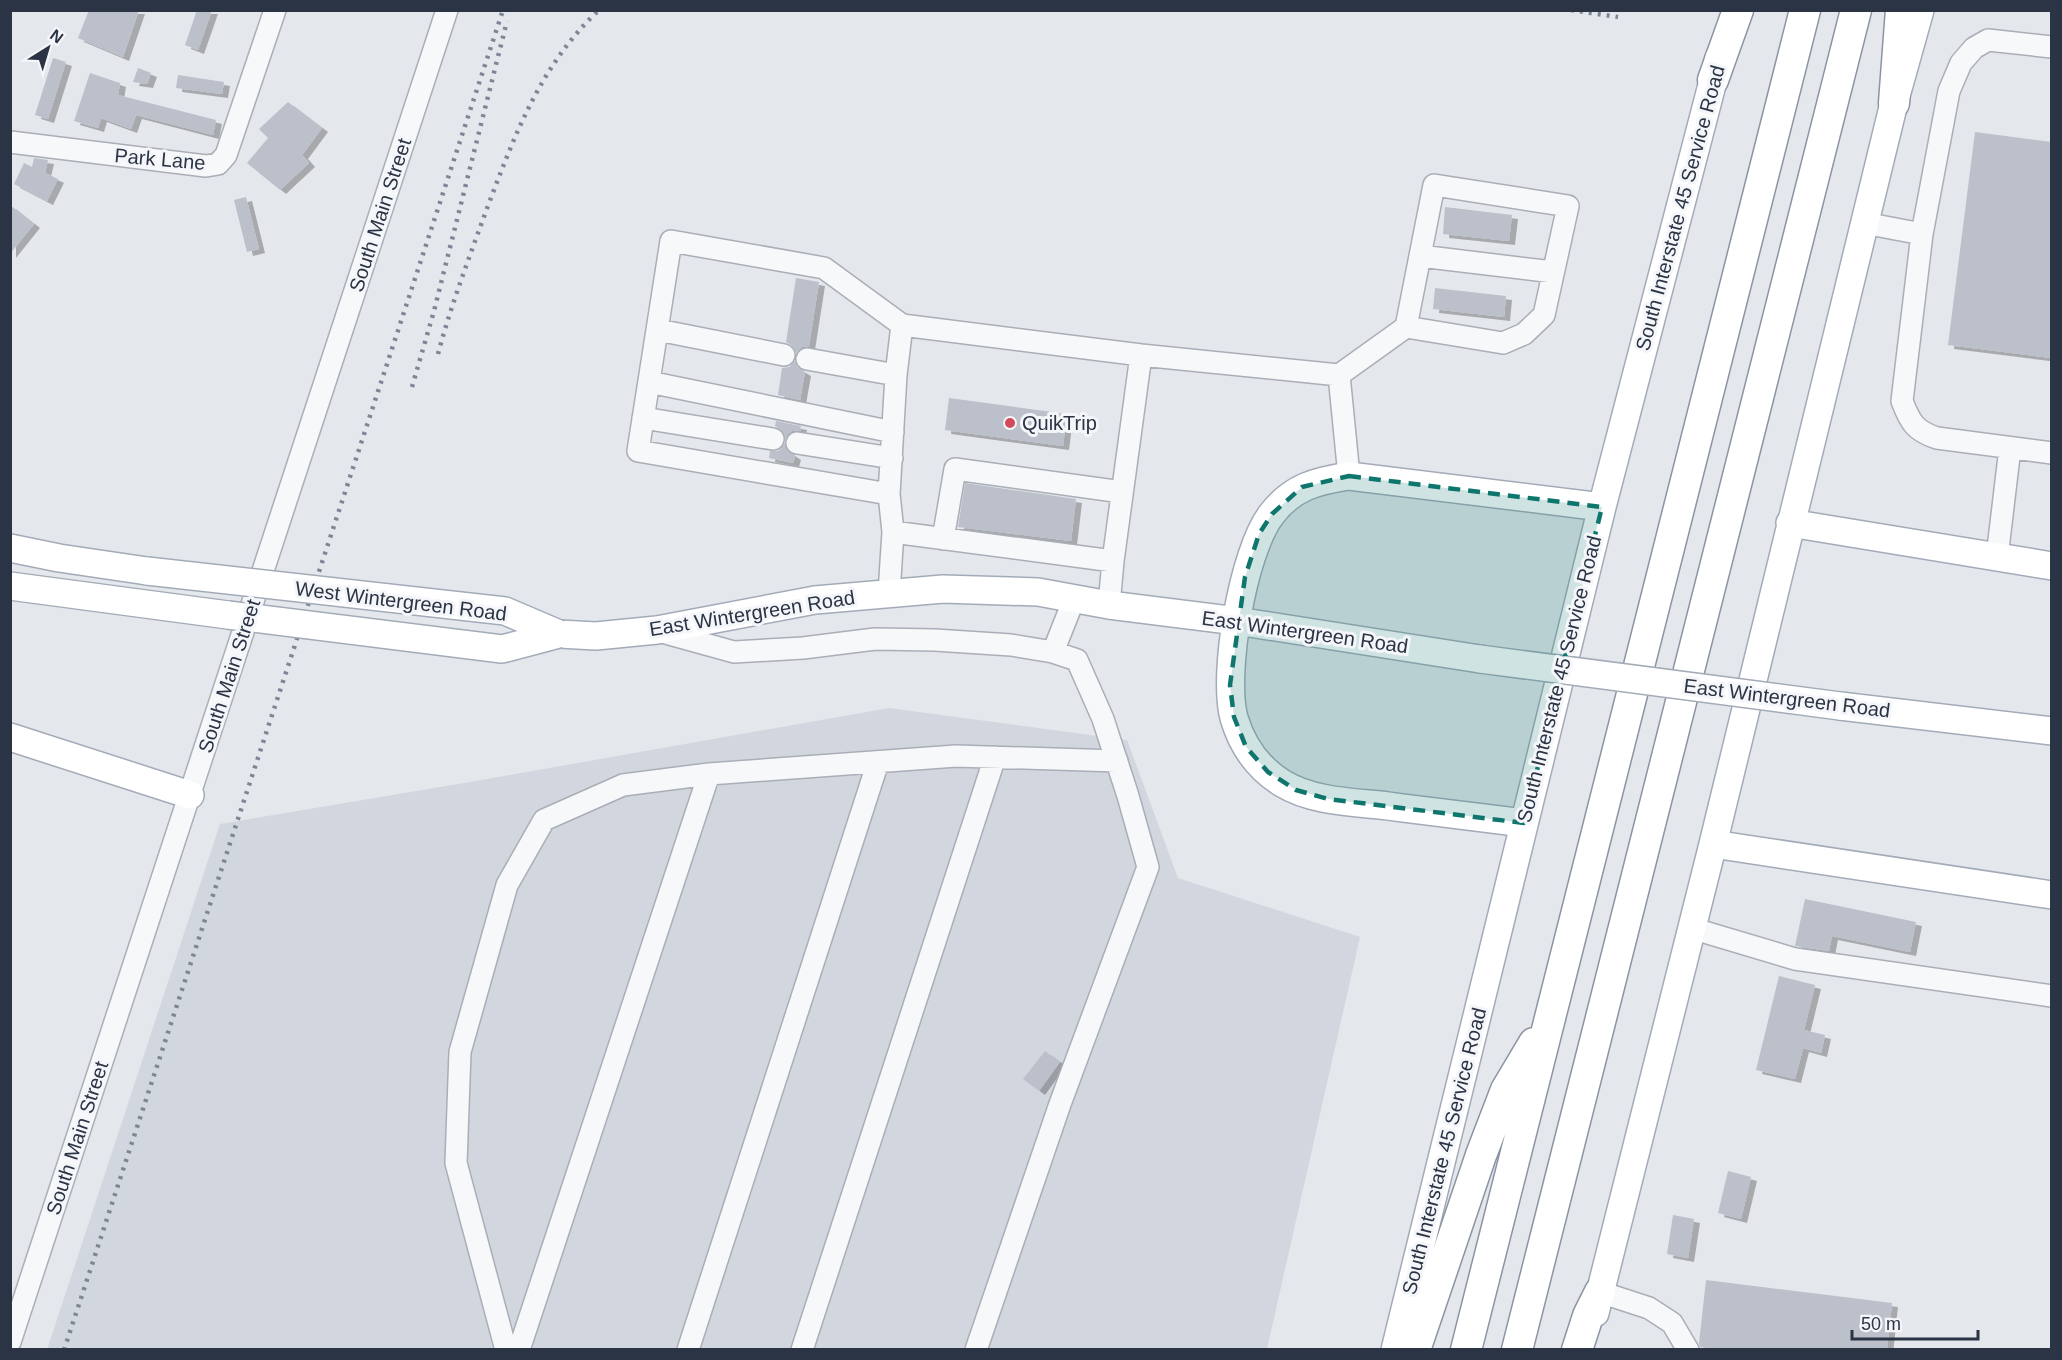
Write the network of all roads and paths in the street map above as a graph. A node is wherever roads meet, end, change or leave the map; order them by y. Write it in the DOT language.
graph roads {
  1 [pos="275,10"];
  2 [pos="447,10"];
  3 [pos="1731,10"];
  4 [pos="1738,10"];
  5 [pos="1805,10"];
  6 [pos="1856,10"];
  7 [pos="1901,10"];
  8 [pos="1920,10"];
  9 [pos="2052,47"];
  10 [pos="1713,80"];
  11 [pos="1894,103"];
  12 [pos="10,142"];
  13 [pos="1864,224"];
  14 [pos="1922,234"];
  15 [pos="1420,256"];
  16 [pos="1553,272"];
  17 [pos="902,325"];
  18 [pos="1406,327"];
  19 [pos="658,330"];
  20 [pos="784,355"];
  21 [pos="1141,355"];
  22 [pos="807,359"];
  23 [pos="896,375"];
  24 [pos="1339,375"];
  25 [pos="649,382"];
  26 [pos="643,418"];
  27 [pos="893,432"];
  28 [pos="773,439"];
  29 [pos="797,443"];
  30 [pos="2010,448"];
  31 [pos="2052,453"];
  32 [pos="891,458"];
  33 [pos="1349,476"];
  34 [pos="1122,492"];
  35 [pos="889,494"];
  36 [pos="1602,507"];
  37 [pos="1790,523"];
  38 [pos="893,532"];
  39 [pos="943,539"];
  40 [pos="10,548"];
  41 [pos="1997,557"];
  42 [pos="1113,561"];
  43 [pos="2052,566"];
  44 [pos="10,586"];
  45 [pos="889,592"];
  46 [pos="1074,599"];
  47 [pos="1109,605"];
  48 [pos="1237,621"];
  49 [pos="657,630"];
  50 [pos="559,634"];
  51 [pos="1053,652"];
  52 [pos="2052,732"];
  53 [pos="10,737"];
  54 [pos="995,757"];
  55 [pos="1117,761"];
  56 [pos="878,762"];
  57 [pos="709,774"];
  58 [pos="190,795"];
  59 [pos="1524,823"];
  60 [pos="1713,844"];
  61 [pos="2052,895"];
  62 [pos="1691,928"];
  63 [pos="2052,996"];
  64 [pos="1551,1012"];
  65 [pos="1600,1292"];
  66 [pos="10,1342"];
  67 [pos="506,1350"];
  68 [pos="519,1350"];
  69 [pos="688,1350"];
  70 [pos="802,1350"];
  71 [pos="976,1350"];
  72 [pos="1395,1350"];
  73 [pos="1415,1350"];
  74 [pos="1466,1350"];
  75 [pos="1517,1350"];
  76 [pos="1577,1350"];
  77 [pos="1586,1350"];
  78 [pos="1688,1350"];
  1 -- 12 [label="street, Park Lane"];
  2 -- 58 [label="street, South Main Street"];
  3 -- 10 [label="main road, South Interstate 45 Service Road"];
  4 -- 10 [label="highway"];
  5 -- 64 [label="highway"];
  6 -- 75 [label="highway"];
  7 -- 11 [label="highway"];
  8 -- 11 [label="main road"];
  9 -- 14 [label="street"];
  10 -- 36 [label="main road, South Interstate 45 Service Road"];
  11 -- 13 [label="main road"];
  13 -- 14 [label="street"];
  13 -- 37 [label="main road"];
  14 -- 30 [label="street"];
  15 -- 16 [label="street"];
  15 -- 16 [label="street"];
  15 -- 18 [label="street"];
  16 -- 18 [label="street"];
  17 -- 19 [label="street"];
  17 -- 21 [label="street"];
  17 -- 23 [label="street"];
  18 -- 24 [label="street"];
  19 -- 20 [label="street"];
  19 -- 25 [label="street"];
  21 -- 24 [label="street"];
  21 -- 34 [label="street"];
  22 -- 23 [label="street"];
  23 -- 27 [label="street"];
  24 -- 33 [label="street"];
  25 -- 26 [label="street"];
  25 -- 27 [label="street"];
  26 -- 28 [label="street"];
  26 -- 35 [label="street"];
  27 -- 32 [label="street"];
  29 -- 32 [label="street"];
  30 -- 31 [label="street"];
  30 -- 41 [label="street"];
  32 -- 35 [label="street"];
  33 -- 36 [label="main road"];
  33 -- 48 [label="main road"];
  34 -- 39 [label="street"];
  34 -- 42 [label="street"];
  35 -- 38 [label="street"];
  36 -- 59 [label="main road, South Interstate 45 Service Road"];
  37 -- 41 [label="main road"];
  37 -- 60 [label="main road"];
  38 -- 39 [label="street"];
  38 -- 45 [label="street"];
  39 -- 42 [label="street"];
  40 -- 50 [label="main road, West Wintergreen Road, bridge"];
  41 -- 43 [label="main road"];
  42 -- 47 [label="street"];
  44 -- 50 [label="main road, West Wintergreen Road, bridge"];
  45 -- 46 [label="main road, East Wintergreen Road"];
  45 -- 49 [label="main road, East Wintergreen Road"];
  46 -- 47 [label="main road, East Wintergreen Road"];
  46 -- 51 [label="street"];
  47 -- 48 [label="main road, East Wintergreen Road"];
  48 -- 52 [label="main road, East Wintergreen Road, bridge"];
  48 -- 59 [label="main road"];
  49 -- 50 [label="main road, East Wintergreen Road"];
  49 -- 51 [label="street"];
  51 -- 55 [label="street"];
  53 -- 58 [label="main road"];
  54 -- 55 [label="street"];
  54 -- 56 [label="street"];
  54 -- 70 [label="street"];
  55 -- 71 [label="street"];
  56 -- 57 [label="street"];
  56 -- 69 [label="street"];
  57 -- 67 [label="street"];
  57 -- 68 [label="street"];
  58 -- 66 [label="street, South Main Street"];
  59 -- 72 [label="main road, South Interstate 45 Service Road"];
  60 -- 61 [label="main road"];
  60 -- 62 [label="main road"];
  62 -- 63 [label="street"];
  62 -- 65 [label="main road"];
  64 -- 73 [label="highway"];
  64 -- 74 [label="highway"];
  65 -- 76 [label="highway"];
  65 -- 77 [label="main road"];
  65 -- 78 [label="street"];
}
